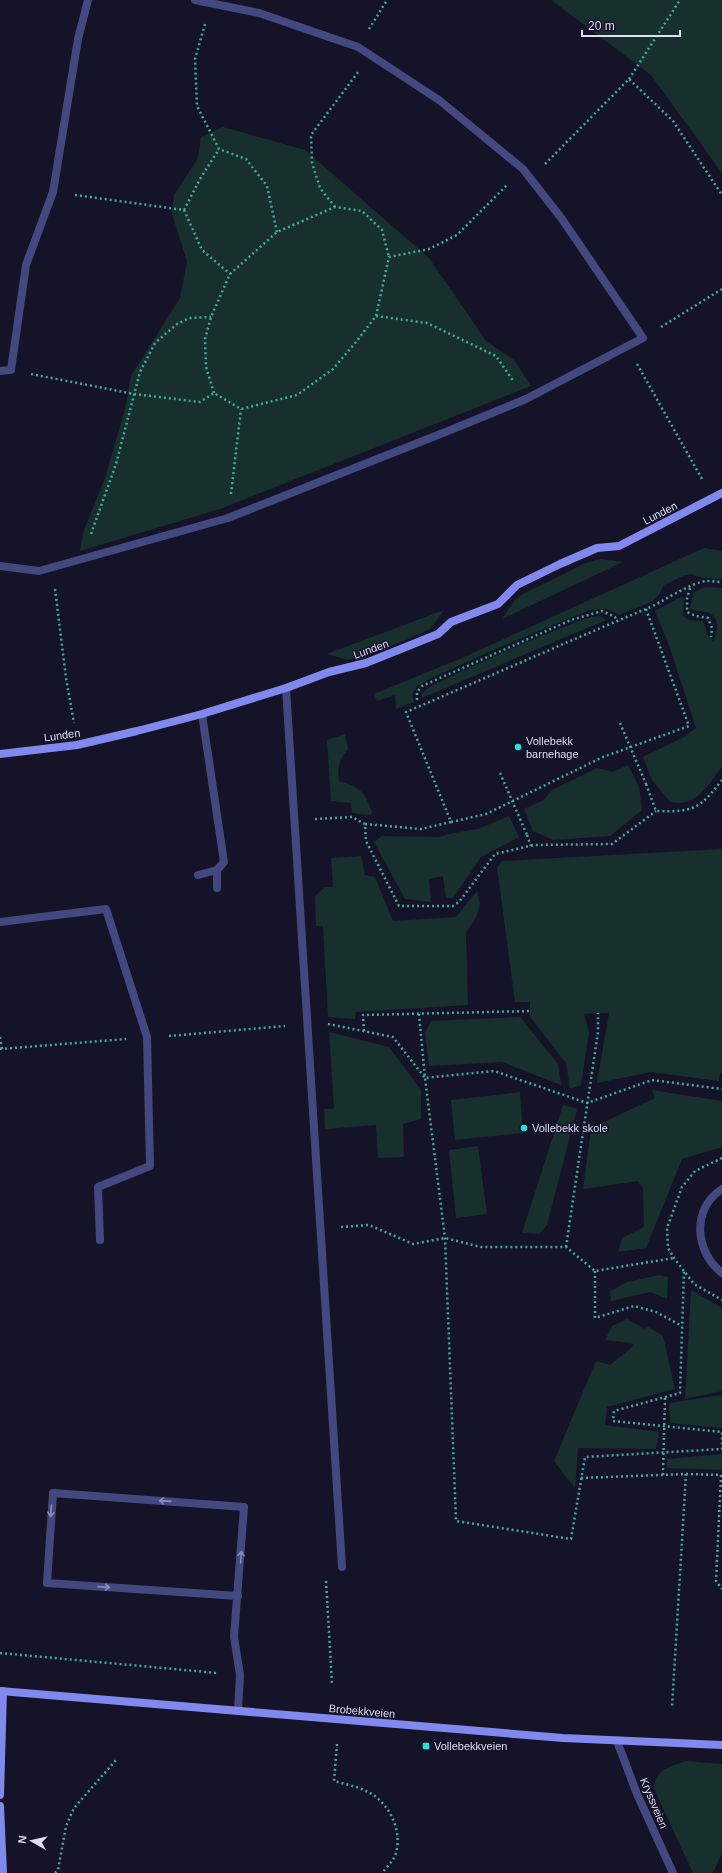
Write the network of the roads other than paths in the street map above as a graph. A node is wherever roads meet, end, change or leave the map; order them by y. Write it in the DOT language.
graph roads {
  1 [pos="88,0"];
  2 [pos="195,0"];
  3 [pos="0,371"];
  4 [pos="722,493"];
  5 [pos="0,566"];
  6 [pos="286,688"];
  7 [pos="202,714"];
  8 [pos="0,754"];
  9 [pos="217,870"];
  10 [pos="198,875"];
  11 [pos="218,888"];
  12 [pos="0,922"];
  13 [pos="722,1189"];
  14 [pos="100,1240"];
  15 [pos="722,1273"];
  16 [pos="342,1567"];
  17 [pos="238,1596"];
  18 [pos="2,1691"];
  19 [pos="238,1711"];
  20 [pos="617,1741"];
  21 [pos="722,1745"];
  22 [pos="0,1795"];
  23 [pos="0,1806"];
  24 [pos="3,1873"];
  25 [pos="673,1873"];
  1 -- 3 [label="street"];
  2 -- 5 [label="street"];
  4 -- 6 [label="street, Lunden"];
  6 -- 7 [label="street, Lunden"];
  6 -- 16 [label="street"];
  7 -- 8 [label="street, Lunden"];
  7 -- 9 [label="street"];
  9 -- 10 [label="street"];
  9 -- 11 [label="street"];
  12 -- 14 [label="street"];
  13 -- 15 [label="street"];
  17 -- 17 [label="street, one-way"];
  17 -- 19 [label="street"];
  18 -- 19 [label="street, Brobekkveien"];
  18 -- 22 [label="street"];
  19 -- 20 [label="street, Brobekkveien"];
  20 -- 21 [label="street, Brobekkveien"];
  20 -- 25 [label="street, Kryssveien"];
  23 -- 24 [label="street"];
}
